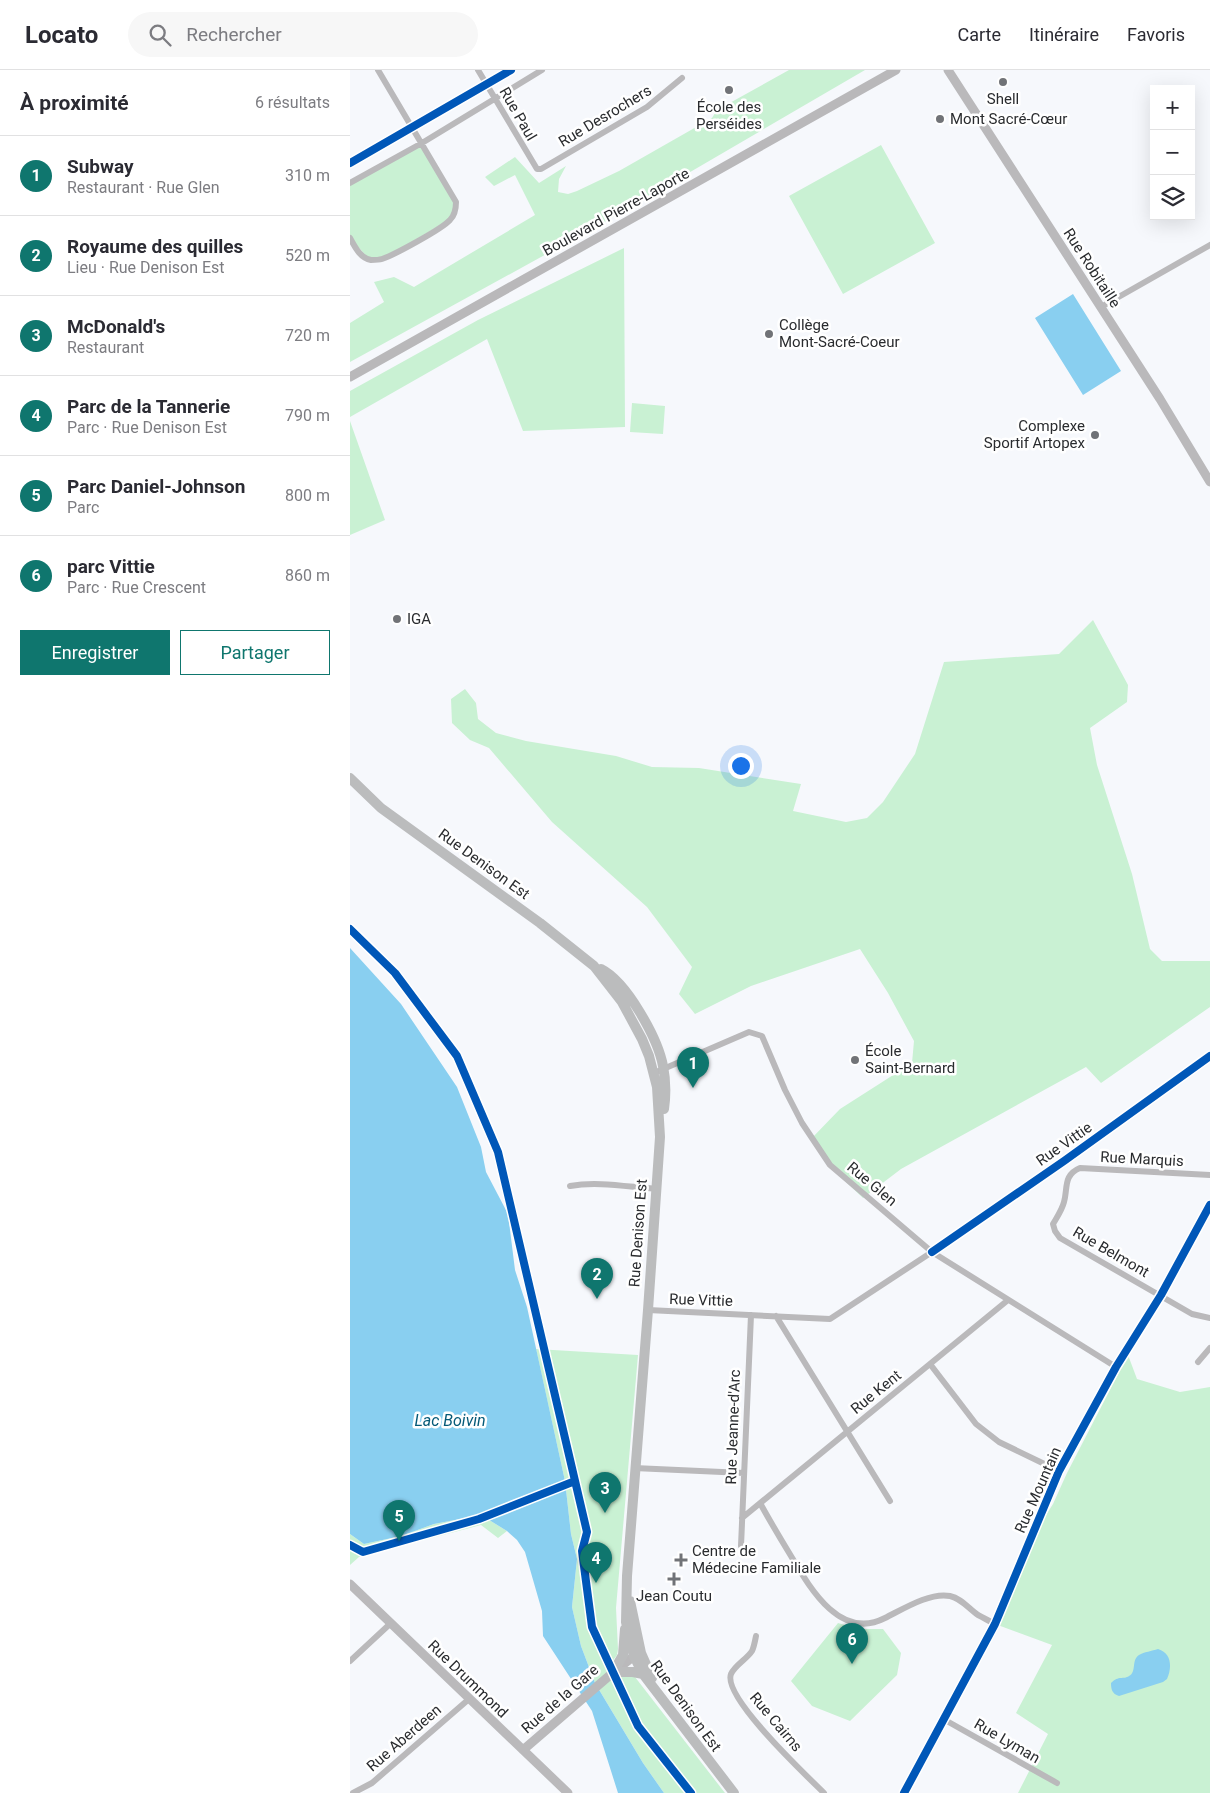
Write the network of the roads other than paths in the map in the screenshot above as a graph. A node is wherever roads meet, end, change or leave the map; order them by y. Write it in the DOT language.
graph roads {
  1 [pos="378,70"];
  2 [pos="478,70"];
  3 [pos="511,70"];
  4 [pos="542,70"];
  5 [pos="896,70"];
  6 [pos="948,70"];
  7 [pos="682,78"];
  8 [pos="487,85"];
  9 [pos="495,100"];
  10 [pos="412,128"];
  11 [pos="422,143"];
  12 [pos="350,163"];
  13 [pos="537,169"];
  14 [pos="350,183"];
  15 [pos="350,238"];
  16 [pos="1210,245"];
  17 [pos="1101,307"];
  18 [pos="350,377"];
  19 [pos="1210,482"];
  20 [pos="350,778"];
  21 [pos="1210,1056"];
  22 [pos="659,1071"];
  23 [pos="1072,1171"];
  24 [pos="1210,1175"];
  25 [pos="570,1186"];
  26 [pos="656,1189"];
  27 [pos="1210,1205"];
  28 [pos="932,1252"];
  29 [pos="1161,1295"];
  30 [pos="1008,1300"];
  31 [pos="648,1310"];
  32 [pos="751,1315"];
  33 [pos="776,1316"];
  34 [pos="1210,1318"];
  35 [pos="1210,1348"];
  36 [pos="1198,1362"];
  37 [pos="930,1364"];
  38 [pos="1116,1367"];
  39 [pos="847,1432"];
  40 [pos="634,1468"];
  41 [pos="1059,1471"];
  42 [pos="744,1473"];
  43 [pos="890,1500"];
  44 [pos="760,1503"];
  45 [pos="742,1518"];
  46 [pos="741,1546"];
  47 [pos="627,1583"];
  48 [pos="350,1584"];
  49 [pos="626,1622"];
  50 [pos="391,1623"];
  51 [pos="995,1624"];
  52 [pos="756,1636"];
  53 [pos="638,1655"];
  54 [pos="350,1660"];
  55 [pos="611,1674"];
  56 [pos="643,1674"];
  57 [pos="469,1699"];
  58 [pos="666,1704"];
  59 [pos="945,1720"];
  60 [pos="523,1750"];
  61 [pos="1058,1783"];
  62 [pos="353,1793"];
  63 [pos="568,1793"];
  64 [pos="734,1793"];
  65 [pos="824,1793"];
  66 [pos="904,1793"];
  1 -- 10 [label="street"];
  2 -- 8 [label="street, Rue Paul"];
  3 -- 8 [label="street"];
  4 -- 9 [label="street"];
  5 -- 18 [label="main road, Boulevard Pierre-Laporte"];
  6 -- 17 [label="street, Rue Robitaille"];
  7 -- 13 [label="street, Rue Desrochers"];
  8 -- 9 [label="street, Rue Paul"];
  8 -- 10 [label="street"];
  9 -- 11 [label="street"];
  9 -- 13 [label="street, Rue Paul"];
  10 -- 11 [label="street"];
  10 -- 12 [label="street"];
  11 -- 14 [label="street"];
  11 -- 15 [label="street"];
  16 -- 17 [label="street"];
  17 -- 19 [label="street, Rue Robitaille"];
  20 -- 22 [label="main road, Rue Denison Est"];
  21 -- 28 [label="street, Rue Vittie"];
  22 -- 26 [label="main road, Rue Denison Est"];
  22 -- 28 [label="street, Rue Glen"];
  23 -- 24 [label="street, Rue Marquis"];
  23 -- 29 [label="street, Rue Belmont"];
  25 -- 26 [label="street"];
  26 -- 31 [label="main road, Rue Denison Est"];
  27 -- 29 [label="street, Rue Mountain"];
  28 -- 30 [label="street, Rue Glen"];
  28 -- 33 [label="street, Rue Vittie"];
  29 -- 34 [label="street, Rue Belmont"];
  29 -- 38 [label="street, Rue Mountain"];
  30 -- 37 [label="street, Rue Kent"];
  30 -- 38 [label="street, Rue Glen"];
  31 -- 32 [label="street, Rue Vittie"];
  31 -- 40 [label="main road, Rue Denison Est"];
  32 -- 33 [label="street, Rue Vittie"];
  32 -- 42 [label="street, Rue Jeanne-d'Arc"];
  33 -- 39 [label="street"];
  35 -- 36 [label="street"];
  37 -- 39 [label="street, Rue Kent"];
  37 -- 41 [label="street"];
  38 -- 41 [label="street, Rue Mountain"];
  39 -- 43 [label="street"];
  39 -- 44 [label="street, Rue Kent"];
  40 -- 42 [label="street"];
  40 -- 47 [label="main road, Rue Denison Est"];
  41 -- 51 [label="street, Rue Mountain"];
  42 -- 45 [label="street, Rue Jeanne-d'Arc"];
  44 -- 45 [label="street"];
  44 -- 51 [label="street"];
  45 -- 46 [label="street"];
  47 -- 49 [label="main road, Rue Denison Est"];
  47 -- 53 [label="main road"];
  48 -- 50 [label="street, Rue Drummond"];
  49 -- 53 [label="main road, Rue Denison Est"];
  49 -- 55 [label="main road"];
  50 -- 54 [label="street"];
  50 -- 57 [label="street, Rue Drummond"];
  51 -- 59 [label="street, Rue Mountain"];
  52 -- 65 [label="street, Rue Cairns"];
  53 -- 55 [label="street, Rue de la Gare"];
  53 -- 56 [label="main road, Rue Denison Est"];
  53 -- 58 [label="main road"];
  55 -- 56 [label="main road"];
  55 -- 60 [label="street, Rue de la Gare"];
  56 -- 58 [label="main road, Rue Denison Est"];
  57 -- 60 [label="street, Rue Drummond"];
  57 -- 62 [label="street, Rue Aberdeen"];
  58 -- 64 [label="main road, Rue Denison Est"];
  59 -- 61 [label="street, Rue Lyman"];
  59 -- 66 [label="street, Rue Mountain"];
  60 -- 63 [label="street, Rue Drummond"];
}
